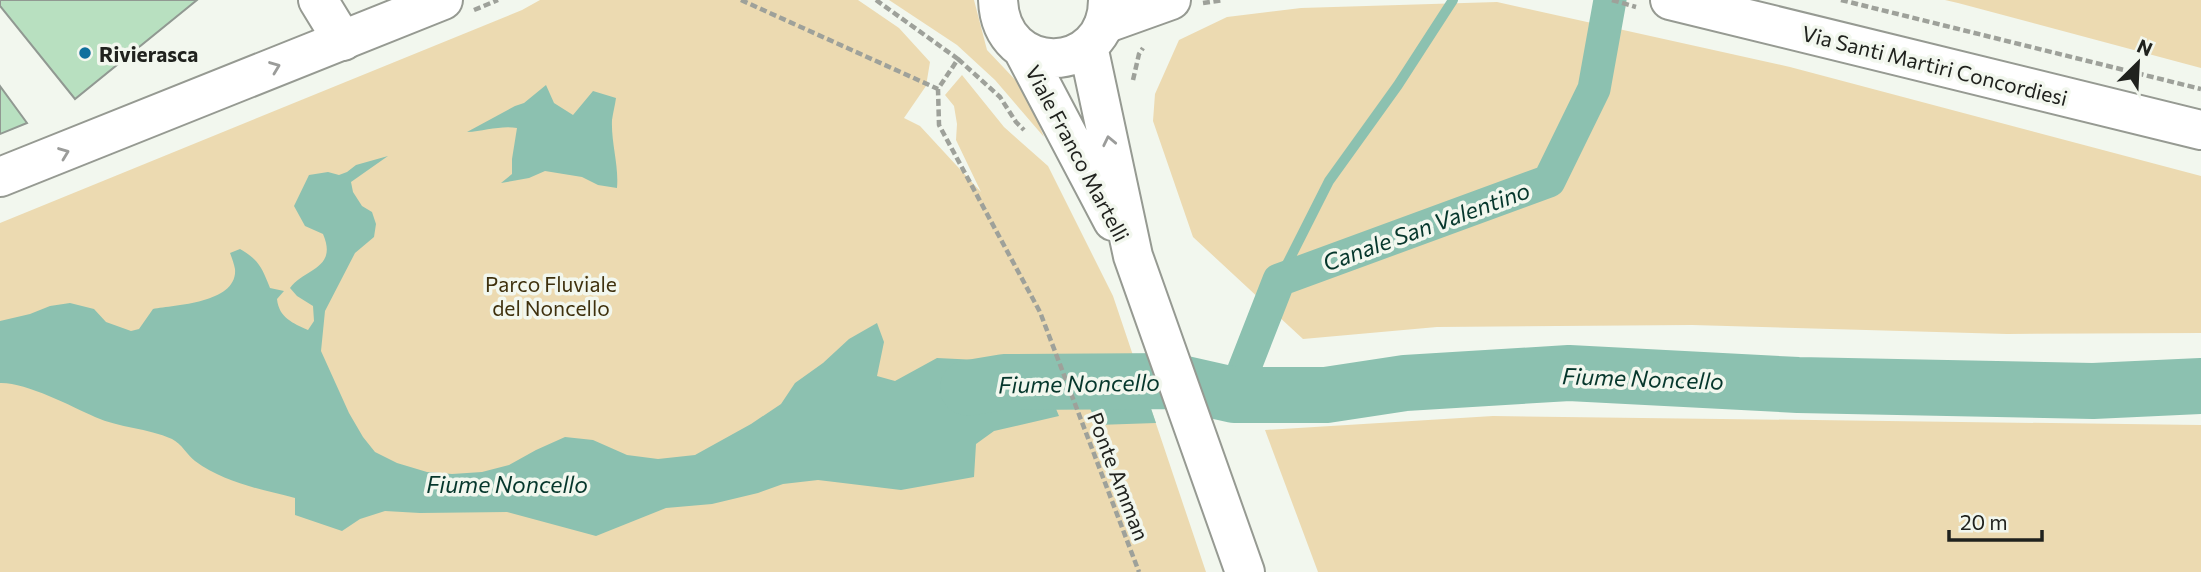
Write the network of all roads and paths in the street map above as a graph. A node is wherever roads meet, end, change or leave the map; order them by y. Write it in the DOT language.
graph roads {
  1 [pos="318,0"];
  2 [pos="443,0"];
  3 [pos="741,0"];
  4 [pos="876,0"];
  5 [pos="998,0"];
  6 [pos="1171,0"];
  7 [pos="1841,0"];
  8 [pos="1675,1"];
  9 [pos="1100,23"];
  10 [pos="343,41"];
  11 [pos="1023,50"];
  12 [pos="938,89"];
  13 [pos="2201,89"];
  14 [pos="2201,130"];
  15 [pos="0,177"];
  16 [pos="1133,256"];
  17 [pos="1139,572"];
  18 [pos="1245,572"];
  1 -- 10 [label="main road"];
  2 -- 10 [label="main road"];
  3 -- 12 [label="path"];
  4 -- 12 [label="path"];
  5 -- 11 [label="main road, Viale Franco Martelli"];
  6 -- 9 [label="main road"];
  7 -- 13 [label="path"];
  8 -- 14 [label="main road, Via Santi Martiri Concordiesi"];
  9 -- 11 [label="main road, Viale Franco Martelli"];
  16 -- 9 [label="main road, Viale Franco Martelli, one-way"];
  15 -- 10 [label="main road, one-way"];
  11 -- 16 [label="main road, Viale Franco Martelli"];
  12 -- 17 [label="path, Ponte Amman"];
  16 -- 18 [label="main road, Viale Franco Martelli"];
}
